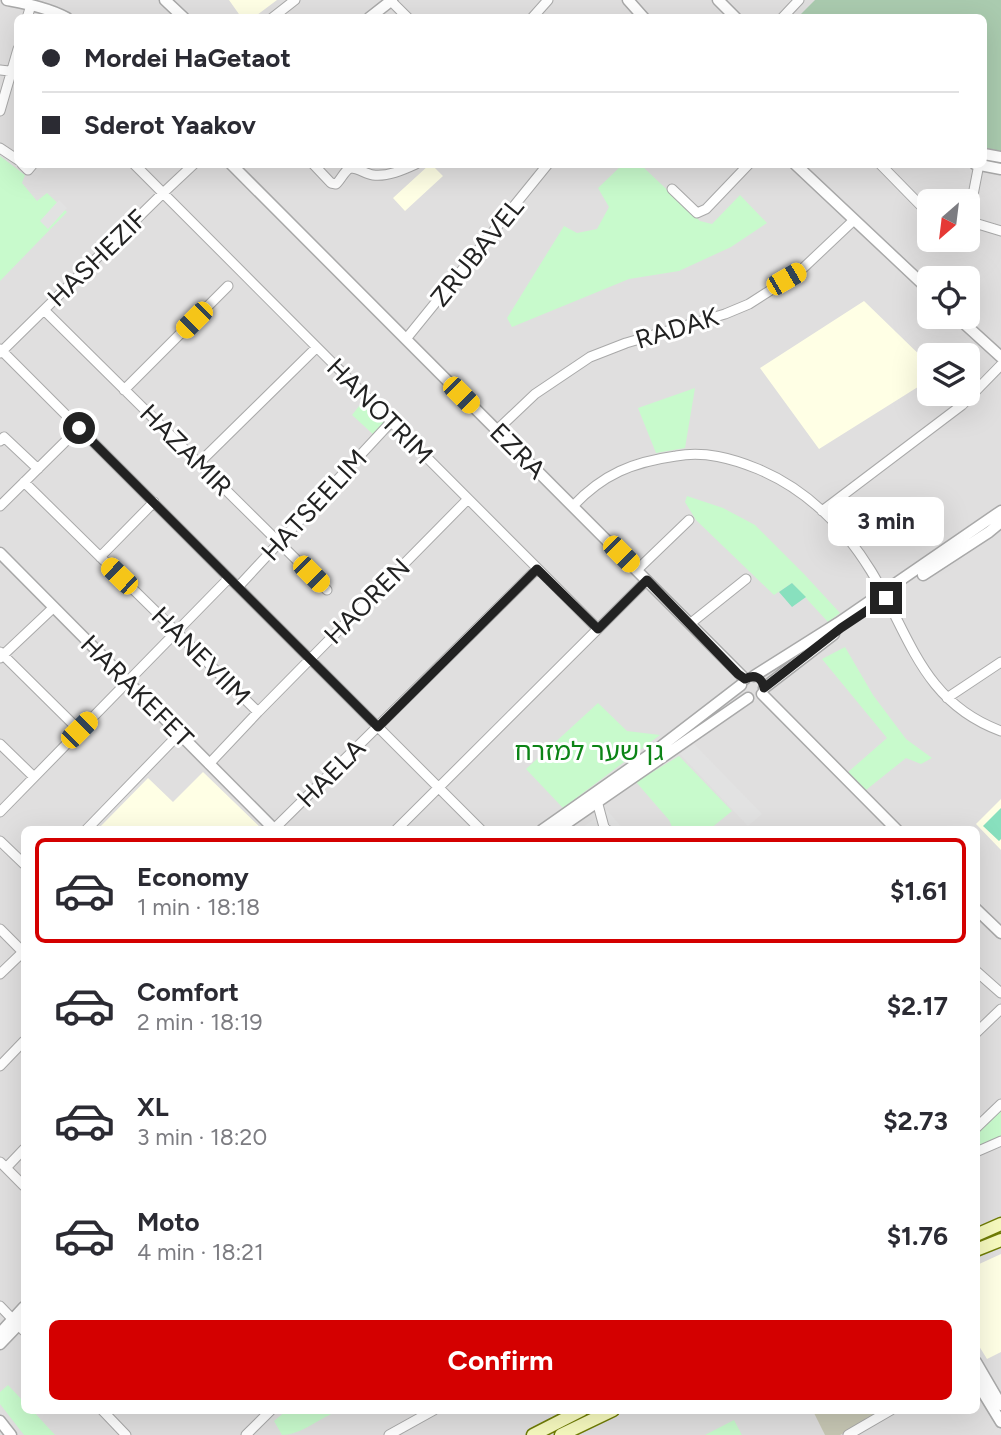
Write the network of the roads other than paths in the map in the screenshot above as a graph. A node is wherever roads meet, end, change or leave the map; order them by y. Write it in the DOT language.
graph roads {
  1 [pos="7,0"];
  2 [pos="165,0"];
  3 [pos="295,0"];
  4 [pos="392,0"];
  5 [pos="548,0"];
  6 [pos="628,0"];
  7 [pos="718,0"];
  8 [pos="799,0"];
  9 [pos="30,5"];
  10 [pos="28,14"];
  11 [pos="59,14"];
  12 [pos="180,14"];
  13 [pos="277,14"];
  14 [pos="374,14"];
  15 [pos="404,14"];
  16 [pos="535,14"];
  17 [pos="641,14"];
  18 [pos="732,14"];
  19 [pos="786,14"];
  20 [pos="0,70"];
  21 [pos="14,72"];
  22 [pos="0,111"];
  23 [pos="138,168"];
  24 [pos="190,168"];
  25 [pos="235,168"];
  26 [pos="316,168"];
  27 [pos="351,168"];
  28 [pos="351,168"];
  29 [pos="406,168"];
  30 [pos="545,168"];
  31 [pos="745,168"];
  32 [pos="799,168"];
  33 [pos="884,168"];
  34 [pos="977,168"];
  35 [pos="672,189"];
  36 [pos="973,189"];
  37 [pos="162,194"];
  38 [pos="917,202"];
  39 [pos="854,220"];
  40 [pos="980,225"];
  41 [pos="1001,231"];
  42 [pos="917,279"];
  43 [pos="228,286"];
  44 [pos="44,310"];
  45 [pos="970,329"];
  46 [pos="406,339"];
  47 [pos="316,348"];
  48 [pos="1,351"];
  49 [pos="1001,358"];
  50 [pos="1001,365"];
  51 [pos="124,390"];
  52 [pos="391,422"];
  53 [pos="79,428"];
  54 [pos="497,430"];
  55 [pos="0,441"];
  56 [pos="199,463"];
  57 [pos="38,469"];
  58 [pos="24,482"];
  59 [pos="468,499"];
  60 [pos="154,502"];
  61 [pos="0,506"];
  62 [pos="573,506"];
  63 [pos="822,511"];
  64 [pos="1001,511"];
  65 [pos="689,520"];
  66 [pos="1001,522"];
  67 [pos="279,542"];
  68 [pos="0,553"];
  69 [pos="100,557"];
  70 [pos="537,569"];
  71 [pos="637,570"];
  72 [pos="229,578"];
  73 [pos="746,579"];
  74 [pos="647,580"];
  75 [pos="238,587"];
  76 [pos="327,590"];
  77 [pos="885,596"];
  78 [pos="53,608"];
  79 [pos="691,623"];
  80 [pos="598,629"];
  81 [pos="176,632"];
  82 [pos="1,655"];
  83 [pos="310,659"];
  84 [pos="1001,662"];
  85 [pos="747,680"];
  86 [pos="128,682"];
  87 [pos="763,691"];
  88 [pos="748,698"];
  89 [pos="947,698"];
  90 [pos="258,712"];
  91 [pos="378,727"];
  92 [pos="79,730"];
  93 [pos="1001,731"];
  94 [pos="179,734"];
  95 [pos="0,744"];
  96 [pos="209,764"];
  97 [pos="34,777"];
  98 [pos="439,787"];
  99 [pos="597,802"];
  100 [pos="0,812"];
  101 [pos="90,826"];
  102 [pos="271,826"];
  103 [pos="277,826"];
  104 [pos="400,826"];
  105 [pos="477,826"];
  106 [pos="548,826"];
  107 [pos="563,826"];
  108 [pos="603,826"];
  109 [pos="893,826"];
  110 [pos="0,841"];
  111 [pos="21,861"];
  112 [pos="980,913"];
  113 [pos="0,929"];
  114 [pos="1001,933"];
  115 [pos="21,948"];
  116 [pos="21,954"];
  117 [pos="0,974"];
  118 [pos="980,975"];
  119 [pos="1001,993"];
  120 [pos="1001,1009"];
  121 [pos="980,1029"];
  122 [pos="21,1044"];
  123 [pos="0,1066"];
  124 [pos="1001,1104"];
  125 [pos="980,1124"];
  126 [pos="1001,1141"];
  127 [pos="980,1150"];
  128 [pos="21,1151"];
  129 [pos="3,1165"];
  130 [pos="21,1183"];
  131 [pos="1001,1224"];
  132 [pos="980,1233"];
  133 [pos="1001,1240"];
  134 [pos="980,1248"];
  135 [pos="0,1306"];
  136 [pos="20,1323"];
  137 [pos="0,1333"];
  138 [pos="0,1344"];
  139 [pos="980,1367"];
  140 [pos="980,1388"];
  141 [pos="1001,1405"];
  142 [pos="106,1414"];
  143 [pos="259,1414"];
  144 [pos="267,1414"];
  145 [pos="427,1414"];
  146 [pos="574,1414"];
  147 [pos="606,1414"];
  148 [pos="884,1414"];
  149 [pos="263,1418"];
  150 [pos="0,1421"];
  151 [pos="1001,1423"];
  152 [pos="11,1435"];
  153 [pos="126,1435"];
  154 [pos="246,1435"];
  155 [pos="389,1435"];
  156 [pos="533,1435"];
  157 [pos="561,1435"];
  158 [pos="848,1435"];
  1 -- 9 [label="street"];
  2 -- 12 [label="street"];
  3 -- 13 [label="street"];
  4 -- 14 [label="street"];
  4 -- 15 [label="street"];
  5 -- 16 [label="street"];
  6 -- 17 [label="street"];
  7 -- 18 [label="street"];
  8 -- 19 [label="street"];
  9 -- 10 [label="street"];
  9 -- 11 [label="street"];
  20 -- 21 [label="street"];
  21 -- 22 [label="street"];
  23 -- 37 [label="street"];
  24 -- 37 [label="street, HASHEZIF"];
  25 -- 46 [label="street, EZRA"];
  26 -- 27 [label="street"];
  28 -- 29 [label="street"];
  30 -- 46 [label="street, ZRUBAVEL"];
  31 -- 35 [label="street"];
  32 -- 39 [label="street"];
  33 -- 38 [label="street"];
  34 -- 36 [label="street"];
  37 -- 44 [label="street, HASHEZIF"];
  37 -- 47 [label="street, HANOTRIM"];
  39 -- 42 [label="street"];
  39 -- 54 [label="street, RADAK"];
  40 -- 41 [label="street"];
  43 -- 51 [label="street"];
  44 -- 48 [label="street, HASHEZIF"];
  44 -- 51 [label="street, HAZAMIR"];
  45 -- 49 [label="street"];
  46 -- 54 [label="street, EZRA"];
  47 -- 52 [label="street, HANOTRIM"];
  47 -- 56 [label="street"];
  48 -- 53 [label="street"];
  50 -- 63 [label="street"];
  51 -- 56 [label="street, HAZAMIR"];
  52 -- 59 [label="street, HANOTRIM"];
  52 -- 67 [label="street, HATSEELIM"];
  53 -- 57 [label="street"];
  53 -- 60 [label="street"];
  54 -- 62 [label="street, EZRA"];
  55 -- 57 [label="street"];
  56 -- 67 [label="street, HAZAMIR"];
  57 -- 58 [label="street"];
  58 -- 61 [label="street"];
  58 -- 69 [label="street, HANEVIIM"];
  59 -- 70 [label="street, HANOTRIM"];
  59 -- 83 [label="street, HAOREN"];
  60 -- 69 [label="street"];
  60 -- 72 [label="street"];
  62 -- 63 [label="street"];
  62 -- 71 [label="street, EZRA"];
  63 -- 77 [label="street"];
  64 -- 77 [label="street"];
  65 -- 71 [label="street"];
  66 -- 77 [label="street"];
  67 -- 75 [label="street, HATSEELIM"];
  67 -- 76 [label="street, HAZAMIR"];
  68 -- 78 [label="street, HARAKEFET"];
  69 -- 81 [label="street, HANEVIIM"];
  70 -- 80 [label="street, HANOTRIM"];
  70 -- 91 [label="street, HAELA"];
  71 -- 74 [label="street, EZRA"];
  72 -- 75 [label="street"];
  72 -- 81 [label="street"];
  73 -- 79 [label="street"];
  74 -- 79 [label="street, EZRA"];
  74 -- 80 [label="street"];
  75 -- 83 [label="street"];
  77 -- 85 [label="street"];
  77 -- 87 [label="street"];
  77 -- 89 [label="street"];
  78 -- 82 [label="street"];
  78 -- 86 [label="street, HARAKEFET"];
  79 -- 85 [label="street, EZRA"];
  80 -- 98 [label="street"];
  81 -- 86 [label="street"];
  81 -- 90 [label="street, HANEVIIM"];
  82 -- 92 [label="street"];
  83 -- 90 [label="street, HAOREN"];
  83 -- 91 [label="street"];
  84 -- 89 [label="street"];
  85 -- 87 [label="street"];
  85 -- 88 [label="street"];
  85 -- 106 [label="street"];
  86 -- 92 [label="street"];
  86 -- 94 [label="street, HARAKEFET"];
  87 -- 88 [label="street"];
  87 -- 109 [label="street"];
  88 -- 99 [label="street"];
  89 -- 93 [label="street"];
  90 -- 96 [label="street, HAOREN"];
  91 -- 98 [label="street"];
  91 -- 103 [label="street, HAELA"];
  92 -- 97 [label="street"];
  94 -- 96 [label="street, HARAKEFET"];
  94 -- 101 [label="street"];
  95 -- 97 [label="street"];
  96 -- 102 [label="street, HARAKEFET"];
  97 -- 100 [label="street"];
  98 -- 104 [label="street"];
  98 -- 105 [label="street"];
  99 -- 107 [label="street"];
  99 -- 108 [label="street"];
  110 -- 111 [label="street"];
  112 -- 114 [label="street"];
  113 -- 115 [label="street"];
  116 -- 117 [label="street"];
  118 -- 119 [label="street"];
  120 -- 121 [label="street"];
  122 -- 123 [label="street"];
  124 -- 125 [label="street"];
  126 -- 127 [label="street"];
  128 -- 129 [label="street"];
  129 -- 130 [label="street"];
  131 -- 132 [label="main road"];
  133 -- 134 [label="main road"];
  135 -- 136 [label="street"];
  136 -- 137 [label="street"];
  136 -- 138 [label="street"];
  139 -- 141 [label="street"];
  140 -- 151 [label="street"];
  142 -- 153 [label="street"];
  143 -- 149 [label="street"];
  144 -- 149 [label="street"];
  145 -- 155 [label="street"];
  146 -- 156 [label="main road"];
  147 -- 157 [label="main road"];
  148 -- 158 [label="street"];
  149 -- 154 [label="street"];
  150 -- 152 [label="street"];
}
